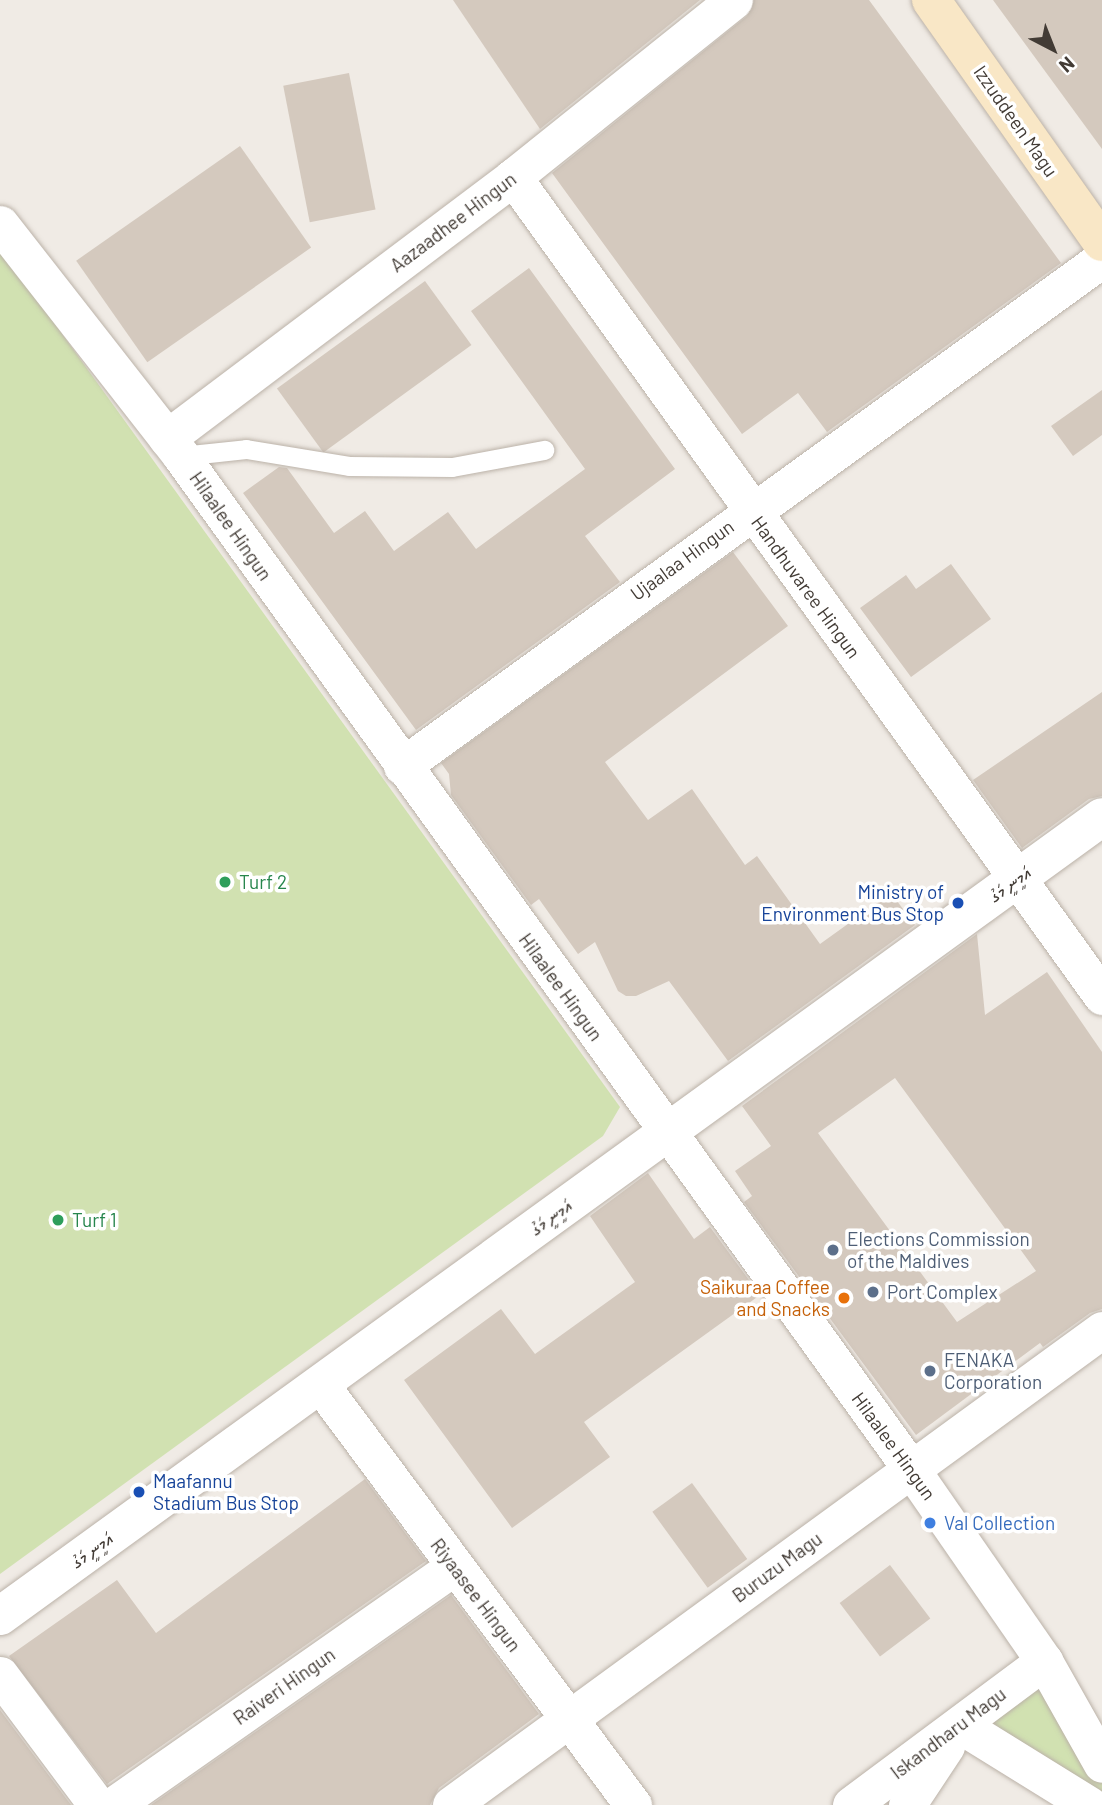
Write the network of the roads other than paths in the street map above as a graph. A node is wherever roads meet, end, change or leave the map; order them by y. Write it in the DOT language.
graph roads {
  1 [pos="734,0"];
  2 [pos="930,0"];
  3 [pos="513,177"];
  4 [pos="0,224"];
  5 [pos="1102,242"];
  6 [pos="1102,259"];
  7 [pos="174,447"];
  8 [pos="544,450"];
  9 [pos="750,510"];
  10 [pos="402,766"];
  11 [pos="1102,817"];
  12 [pos="1017,879"];
  13 [pos="1102,996"];
  14 [pos="666,1133"];
  15 [pos="1102,1329"];
  16 [pos="320,1384"];
  17 [pos="911,1469"];
  18 [pos="454,1567"];
  19 [pos="0,1616"];
  20 [pos="1044,1661"];
  21 [pos="0,1675"];
  22 [pos="570,1718"];
  23 [pos="960,1725"];
  24 [pos="1102,1764"];
  25 [pos="97,1805"];
  26 [pos="114,1805"];
  27 [pos="451,1805"];
  28 [pos="633,1805"];
  29 [pos="851,1805"];
  30 [pos="907,1805"];
  31 [pos="1089,1805"];
  1 -- 3 [label="street, Aazaadhee Hingun"];
  2 -- 5 [label="main road, Izzuddeen Magu"];
  3 -- 7 [label="street, Aazaadhee Hingun"];
  3 -- 9 [label="street, Handhuvaree Hingun"];
  4 -- 7 [label="street, Hilaalee Hingun"];
  6 -- 9 [label="street, Ujaalaa Hingun"];
  7 -- 8 [label="lane"];
  7 -- 10 [label="street, Hilaalee Hingun"];
  9 -- 10 [label="street, Ujaalaa Hingun"];
  9 -- 12 [label="street, Handhuvaree Hingun"];
  10 -- 14 [label="street, Hilaalee Hingun"];
  11 -- 12 [label="street, އަމީނީ މަގު"];
  12 -- 13 [label="street, Handhuvaree Hingun"];
  12 -- 14 [label="street, އަމީނީ މަގު"];
  14 -- 16 [label="street, އަމީނީ މަގު"];
  14 -- 17 [label="street, Hilaalee Hingun"];
  15 -- 17 [label="street, Buruzu Magu"];
  16 -- 18 [label="street, Riyaasee Hingun"];
  16 -- 19 [label="street, އަމީނީ މަގު"];
  17 -- 20 [label="street, Hilaalee Hingun"];
  17 -- 22 [label="street, Buruzu Magu"];
  18 -- 22 [label="street, Riyaasee Hingun"];
  18 -- 26 [label="street, Raiveri Hingun"];
  20 -- 23 [label="street, Iskandharu Magu"];
  20 -- 24 [label="street, Hilaalee Hingun"];
  21 -- 25 [label="street"];
  22 -- 27 [label="street, Buruzu Magu"];
  22 -- 28 [label="street, Riyaasee Hingun"];
  23 -- 29 [label="street, Iskandharu Magu"];
  23 -- 30 [label="street"];
  23 -- 31 [label="street"];
}
